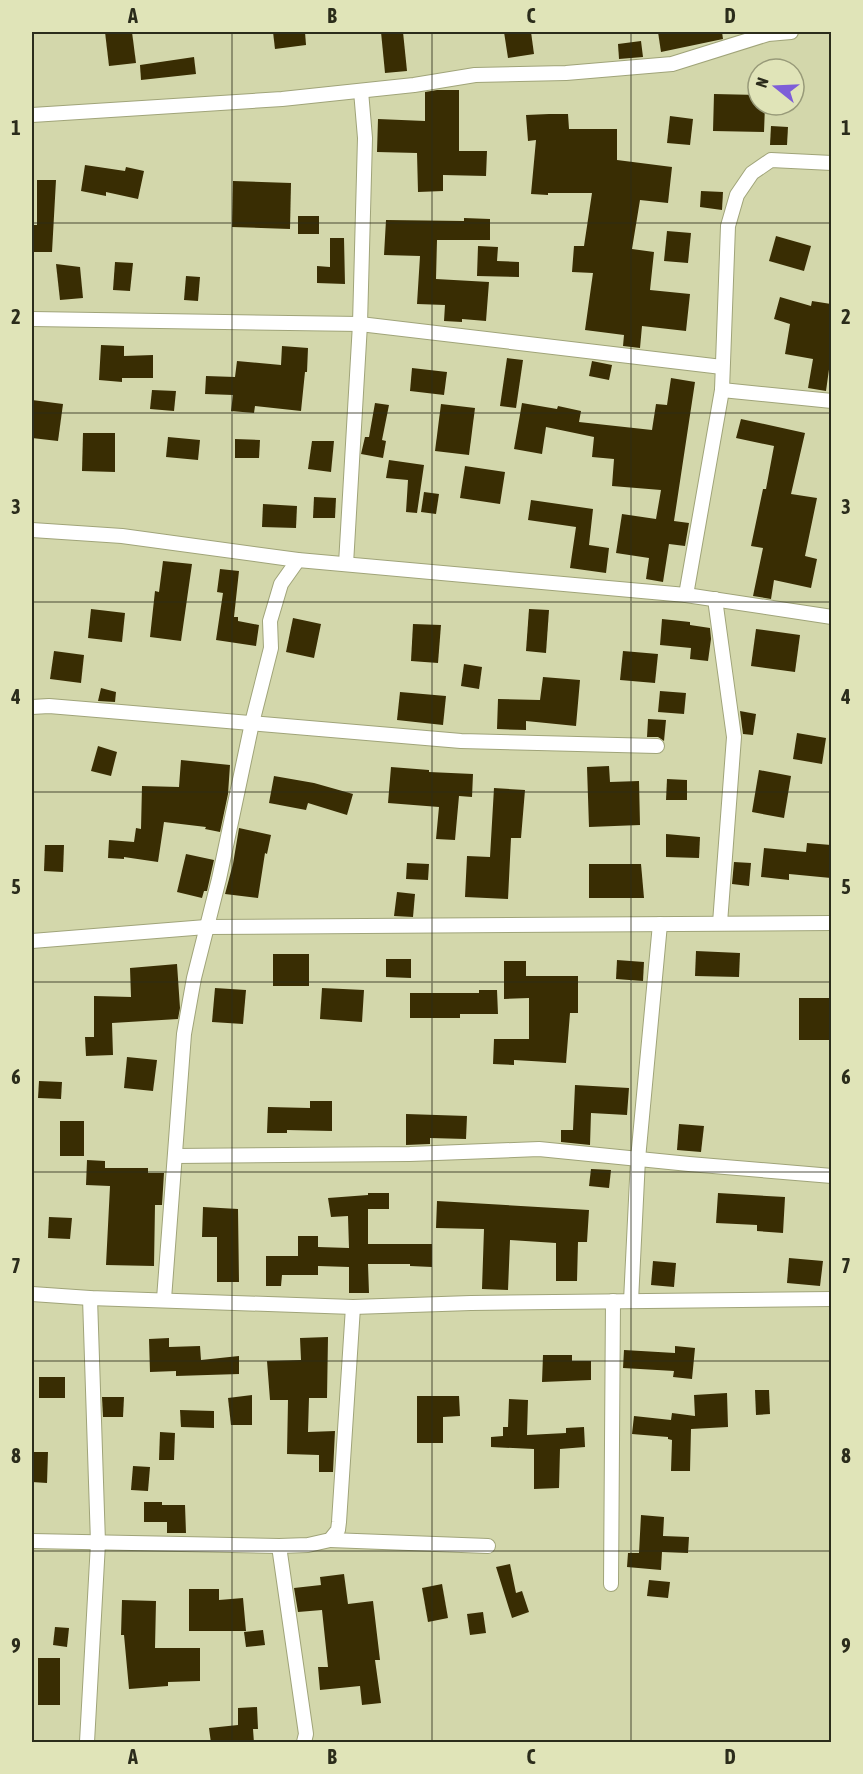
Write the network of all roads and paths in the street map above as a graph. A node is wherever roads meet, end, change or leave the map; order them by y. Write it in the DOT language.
graph roads {
  1 [pos="791,32"];
  2 [pos="361,91"];
  3 [pos="32,115"];
  4 [pos="831,163"];
  5 [pos="32,319"];
  6 [pos="360,324"];
  7 [pos="722,367"];
  8 [pos="722,390"];
  9 [pos="831,401"];
  10 [pos="32,530"];
  11 [pos="298,560"];
  12 [pos="346,564"];
  13 [pos="686,595"];
  14 [pos="715,599"];
  15 [pos="831,617"];
  16 [pos="32,707"];
  17 [pos="252,723"];
  18 [pos="657,746"];
  19 [pos="720,923"];
  20 [pos="831,923"];
  21 [pos="660,924"];
  22 [pos="206,927"];
  23 [pos="32,941"];
  24 [pos="176,1156"];
  25 [pos="638,1159"];
  26 [pos="831,1176"];
  27 [pos="32,1294"];
  28 [pos="90,1298"];
  29 [pos="164,1299"];
  30 [pos="831,1299"];
  31 [pos="613,1301"];
  32 [pos="631,1301"];
  33 [pos="353,1307"];
  34 [pos="330,1540"];
  35 [pos="32,1541"];
  36 [pos="98,1543"];
  37 [pos="279,1546"];
  38 [pos="488,1546"];
  39 [pos="611,1584"];
  40 [pos="87,1743"];
  41 [pos="304,1743"];
  1 -- 2 [label="street"];
  2 -- 3 [label="street"];
  2 -- 6 [label="street"];
  4 -- 7 [label="street"];
  5 -- 6 [label="street"];
  6 -- 7 [label="street"];
  6 -- 12 [label="street"];
  7 -- 8 [label="street"];
  8 -- 9 [label="street"];
  8 -- 13 [label="street"];
  10 -- 11 [label="street"];
  11 -- 12 [label="street"];
  11 -- 17 [label="street"];
  12 -- 13 [label="street"];
  13 -- 14 [label="street"];
  14 -- 15 [label="street"];
  14 -- 19 [label="street"];
  16 -- 17 [label="street"];
  17 -- 18 [label="street"];
  17 -- 22 [label="street"];
  19 -- 20 [label="street"];
  19 -- 21 [label="street"];
  21 -- 22 [label="street"];
  21 -- 25 [label="street"];
  22 -- 23 [label="street"];
  22 -- 24 [label="street"];
  24 -- 25 [label="street"];
  24 -- 29 [label="street"];
  25 -- 26 [label="street"];
  25 -- 32 [label="street"];
  27 -- 28 [label="street"];
  28 -- 29 [label="street"];
  28 -- 36 [label="street"];
  29 -- 33 [label="street"];
  30 -- 32 [label="street"];
  31 -- 32 [label="street"];
  31 -- 33 [label="street"];
  31 -- 39 [label="street"];
  33 -- 34 [label="street"];
  34 -- 37 [label="street"];
  34 -- 38 [label="street"];
  35 -- 36 [label="street"];
  36 -- 37 [label="street"];
  36 -- 40 [label="street"];
  37 -- 41 [label="street"];
}
